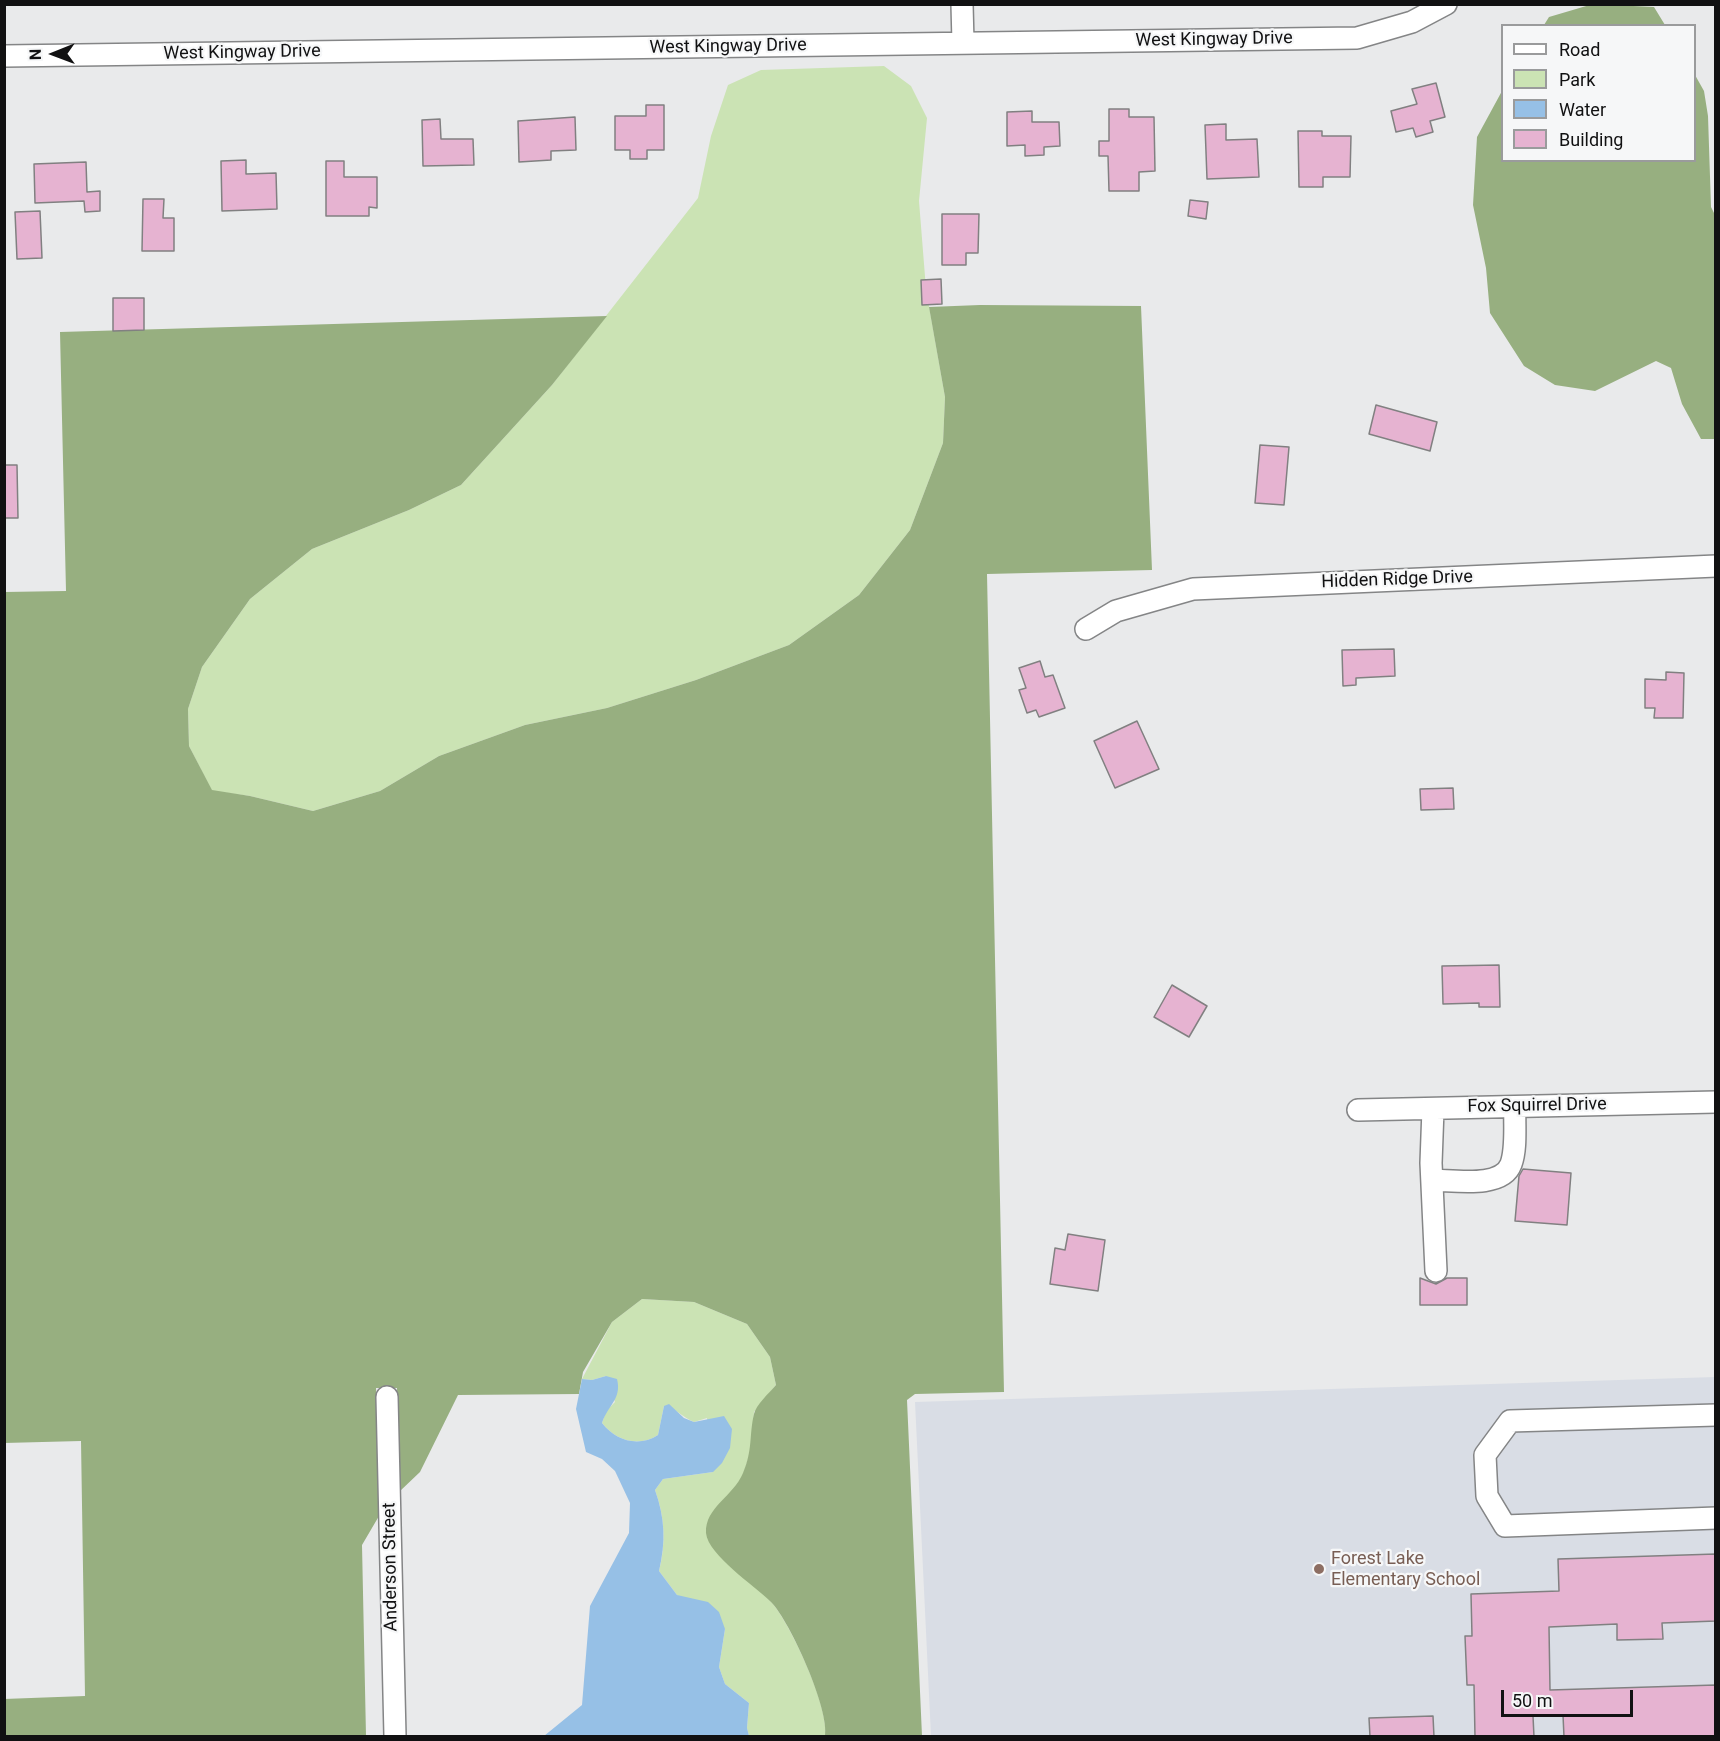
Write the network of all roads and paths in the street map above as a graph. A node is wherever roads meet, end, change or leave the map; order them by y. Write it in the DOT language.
graph roads {
  1 [pos="963,4"];
  2 [pos="1446,4"];
  3 [pos="963,43"];
  4 [pos="4,56"];
  5 [pos="1716,566"];
  6 [pos="1086,628"];
  7 [pos="1716,1102"];
  8 [pos="1515,1107"];
  9 [pos="1433,1109"];
  10 [pos="1358,1110"];
  11 [pos="1432,1180"];
  12 [pos="1436,1271"];
  13 [pos="387,1397"];
  14 [pos="1716,1414"];
  15 [pos="1716,1518"];
  16 [pos="395,1737"];
  1 -- 3 [label="street"];
  2 -- 3 [label="street, West Kingway Drive"];
  3 -- 4 [label="street, West Kingway Drive"];
  5 -- 6 [label="street, Hidden Ridge Drive"];
  7 -- 8 [label="street, Fox Squirrel Drive"];
  8 -- 9 [label="street, Fox Squirrel Drive"];
  8 -- 11 [label="street"];
  9 -- 10 [label="street, Fox Squirrel Drive"];
  9 -- 11 [label="street"];
  11 -- 12 [label="street"];
  13 -- 16 [label="street, Anderson Street"];
  14 -- 15 [label="street"];
}
